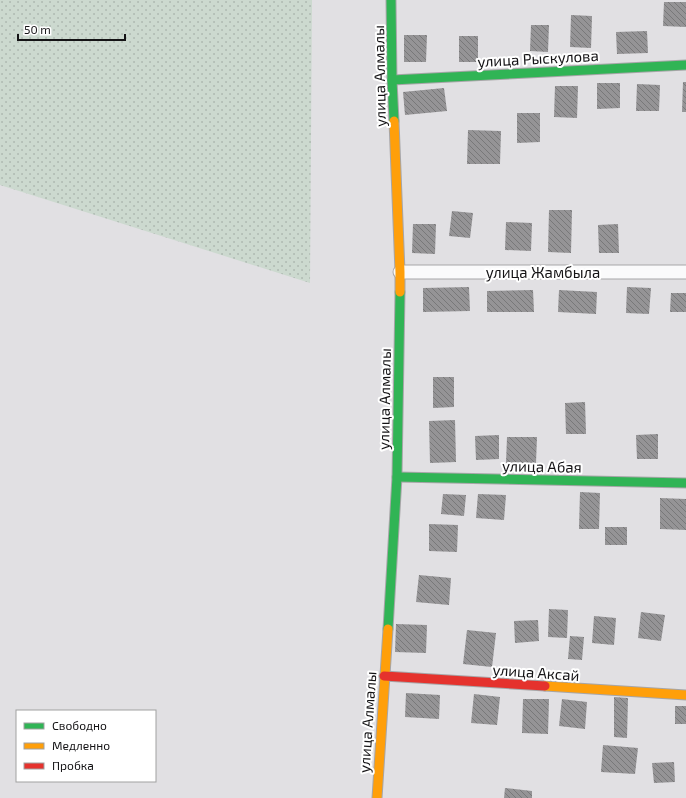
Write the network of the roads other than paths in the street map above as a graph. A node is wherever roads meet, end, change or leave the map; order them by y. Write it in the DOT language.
graph roads {
  1 [pos="391,0"];
  2 [pos="686,65"];
  3 [pos="392,80"];
  4 [pos="400,272"];
  5 [pos="686,272"];
  6 [pos="397,477"];
  7 [pos="686,483"];
  8 [pos="384,676"];
  9 [pos="686,695"];
  10 [pos="377,798"];
  1 -- 3 [label="street, улица Алмалы"];
  2 -- 3 [label="street, улица Рыскулова"];
  3 -- 4 [label="street, улица Алмалы"];
  4 -- 5 [label="street, улица Жамбыла"];
  4 -- 6 [label="street, улица Алмалы"];
  6 -- 7 [label="street, улица Абая"];
  6 -- 8 [label="street, улица Алмалы"];
  8 -- 9 [label="street, улица Аксай"];
  8 -- 10 [label="street, улица Алмалы"];
}
